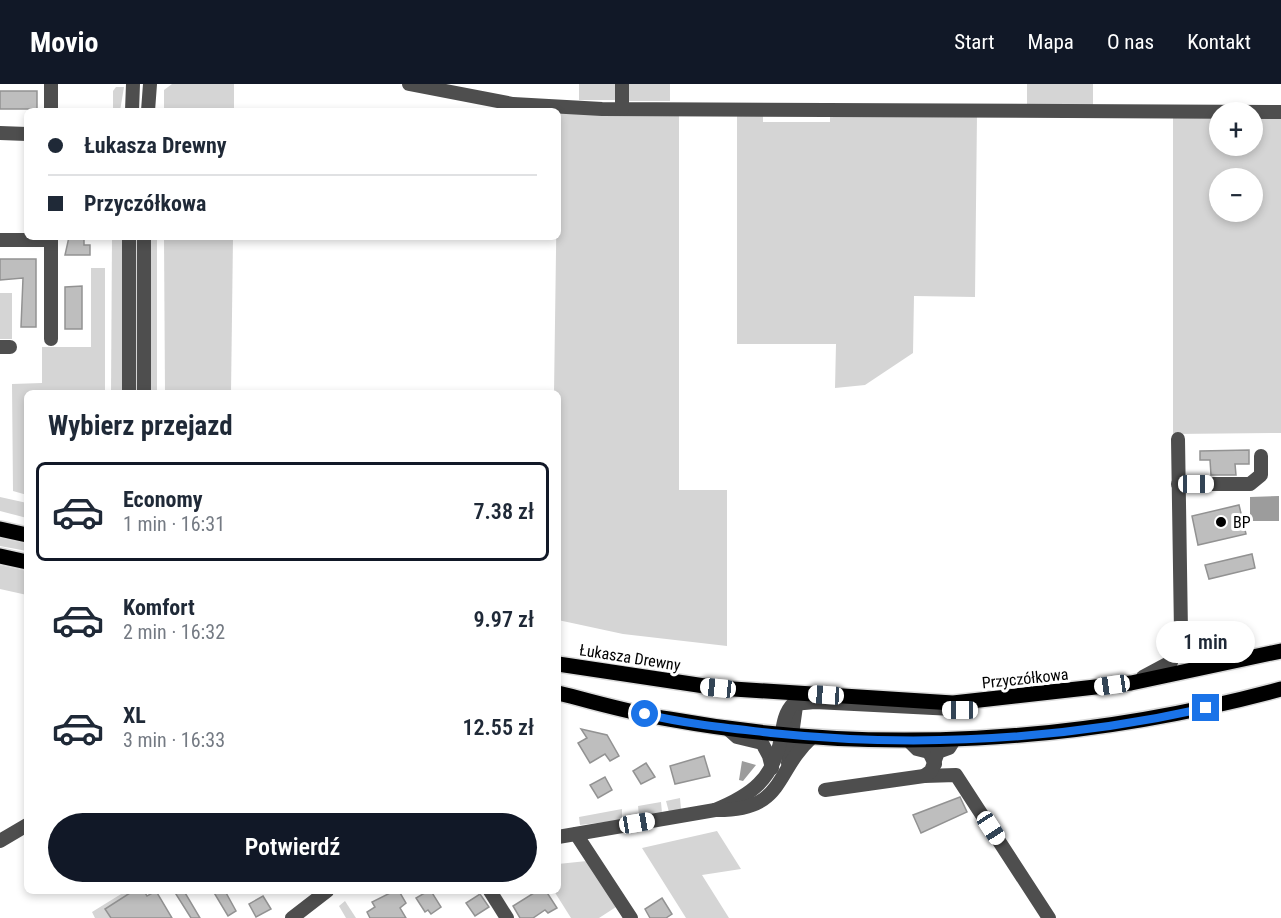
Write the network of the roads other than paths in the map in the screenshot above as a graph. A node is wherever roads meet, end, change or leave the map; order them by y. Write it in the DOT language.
graph roads {
  1 [pos="51,84"];
  2 [pos="133,84"];
  3 [pos="150,84"];
  4 [pos="409,84"];
  5 [pos="622,84"];
  6 [pos="51,108"];
  7 [pos="132,108"];
  8 [pos="148,108"];
  9 [pos="622,108"];
  10 [pos="1281,112"];
  11 [pos="0,134"];
  12 [pos="24,134"];
  13 [pos="24,239"];
  14 [pos="0,240"];
  15 [pos="51,240"];
  16 [pos="129,240"];
  17 [pos="144,240"];
  18 [pos="51,339"];
  19 [pos="129,390"];
  20 [pos="144,390"];
  21 [pos="1178,439"];
  22 [pos="1261,456"];
  23 [pos="1178,484"];
  24 [pos="0,528"];
  25 [pos="24,534"];
  26 [pos="0,555"];
  27 [pos="24,561"];
  28 [pos="1181,632"];
  29 [pos="1281,651"];
  30 [pos="1236,663"];
  31 [pos="561,664"];
  32 [pos="1131,683"];
  33 [pos="1281,689"];
  34 [pos="561,694"];
  35 [pos="841,696"];
  36 [pos="795,698"];
  37 [pos="972,702"];
  38 [pos="728,729"];
  39 [pos="787,735"];
  40 [pos="812,737"];
  41 [pos="908,740"];
  42 [pos="954,740"];
  43 [pos="935,764"];
  44 [pos="772,768"];
  45 [pos="789,768"];
  46 [pos="924,776"];
  47 [pos="825,790"];
  48 [pos="715,810"];
  49 [pos="24,827"];
  50 [pos="576,834"];
  51 [pos="561,836"];
  52 [pos="0,842"];
  53 [pos="323,894"];
  54 [pos="492,894"];
  55 [pos="292,918"];
  56 [pos="507,918"];
  57 [pos="631,918"];
  58 [pos="1049,918"];
  1 -- 6 [label="street"];
  2 -- 7 [label="street"];
  3 -- 8 [label="street"];
  4 -- 9 [label="street"];
  5 -- 9 [label="street"];
  9 -- 10 [label="street"];
  11 -- 12 [label="street"];
  13 -- 14 [label="street"];
  15 -- 18 [label="street"];
  16 -- 19 [label="street"];
  17 -- 20 [label="street"];
  21 -- 23 [label="street"];
  22 -- 23 [label="street"];
  23 -- 28 [label="street"];
  24 -- 25 [label="main road"];
  26 -- 27 [label="main road"];
  28 -- 30 [label="street"];
  28 -- 32 [label="street"];
  29 -- 30 [label="main road, Przyczółkowa"];
  30 -- 32 [label="main road, Przyczółkowa"];
  31 -- 36 [label="main road, Łukasza Drewny"];
  32 -- 37 [label="main road, Przyczółkowa"];
  33 -- 42 [label="main road"];
  34 -- 38 [label="main road"];
  35 -- 36 [label="main road, Łukasza Drewny"];
  35 -- 37 [label="main road, Przyczółkowa"];
  36 -- 37 [label="street"];
  36 -- 39 [label="street"];
  38 -- 39 [label="main road"];
  38 -- 44 [label="street"];
  39 -- 40 [label="main road"];
  39 -- 44 [label="street"];
  39 -- 45 [label="street"];
  40 -- 41 [label="main road"];
  40 -- 45 [label="street"];
  41 -- 42 [label="main road"];
  41 -- 43 [label="street"];
  42 -- 43 [label="street"];
  43 -- 46 [label="street"];
  44 -- 48 [label="street"];
  45 -- 48 [label="street"];
  46 -- 47 [label="street"];
  46 -- 58 [label="street"];
  48 -- 50 [label="street"];
  49 -- 52 [label="street"];
  50 -- 51 [label="street"];
  50 -- 57 [label="street"];
  53 -- 55 [label="street"];
  54 -- 56 [label="street"];
}
